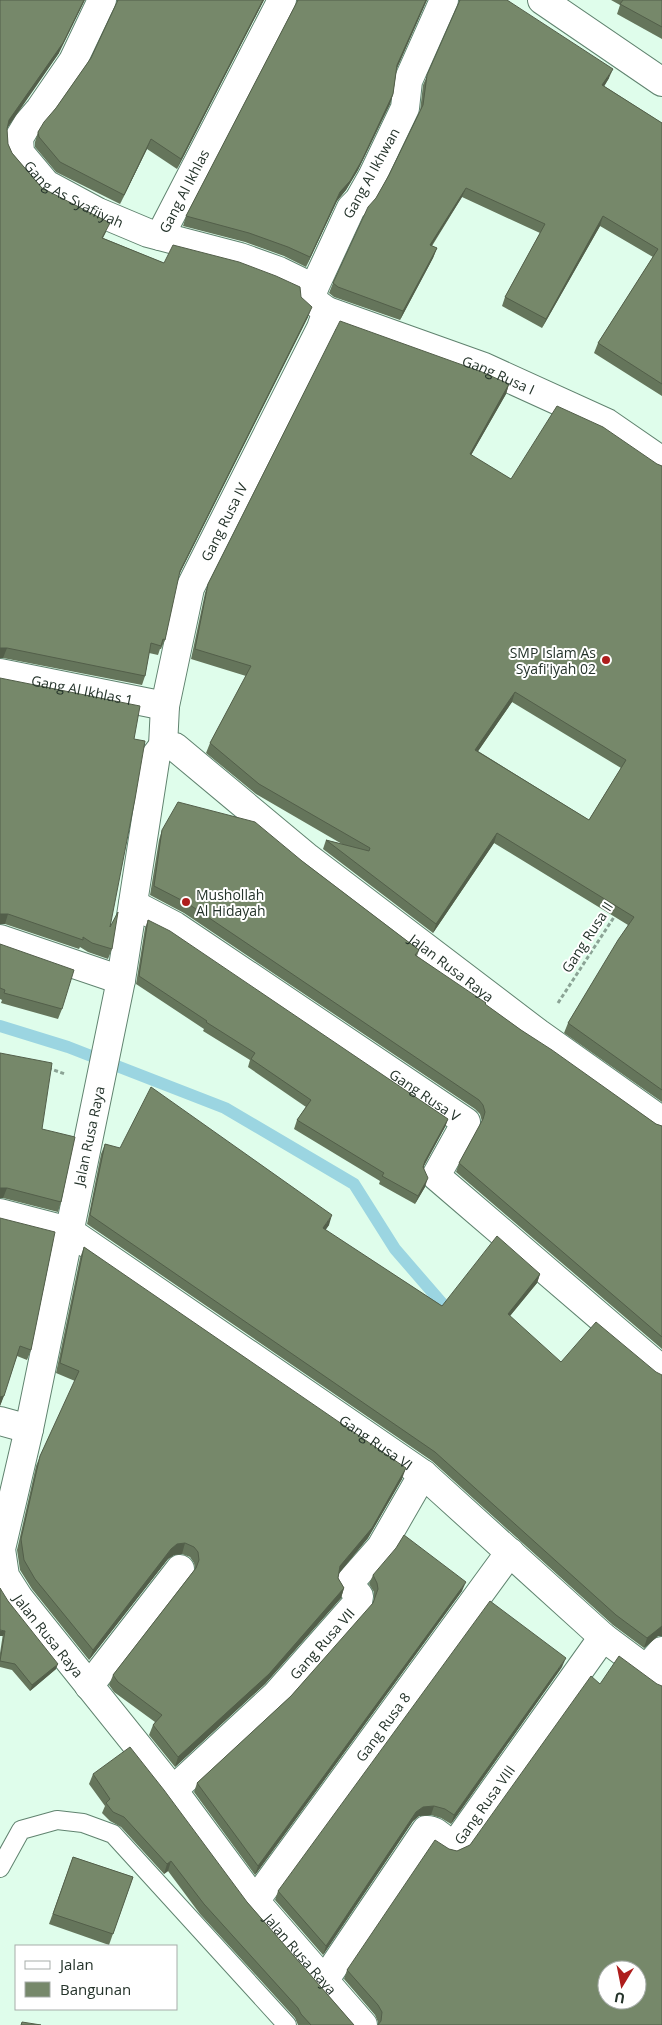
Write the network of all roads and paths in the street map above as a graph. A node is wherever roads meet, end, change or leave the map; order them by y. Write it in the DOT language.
graph roads {
  1 [pos="102,0"];
  2 [pos="282,0"];
  3 [pos="444,0"];
  4 [pos="542,0"];
  5 [pos="662,82"];
  6 [pos="160,236"];
  7 [pos="320,299"];
  8 [pos="662,461"];
  9 [pos="0,672"];
  10 [pos="165,706"];
  11 [pos="163,746"];
  12 [pos="133,904"];
  13 [pos="618,911"];
  14 [pos="0,939"];
  15 [pos="121,980"];
  16 [pos="538,1033"];
  17 [pos="46,1068"];
  18 [pos="69,1082"];
  19 [pos="662,1121"];
  20 [pos="0,1213"];
  21 [pos="69,1231"];
  22 [pos="662,1370"];
  23 [pos="0,1421"];
  24 [pos="29,1430"];
  25 [pos="423,1474"];
  26 [pos="1,1549"];
  27 [pos="510,1552"];
  28 [pos="180,1569"];
  29 [pos="604,1637"];
  30 [pos="657,1667"];
  31 [pos="90,1686"];
  32 [pos="173,1790"];
  33 [pos="0,1868"];
  34 [pos="255,1901"];
  35 [pos="324,1981"];
  36 [pos="287,2025"];
  37 [pos="363,2025"];
  1 -- 6 [label="street, Gang As Syafiiyah"];
  2 -- 6 [label="street, Gang Al Ikhlas"];
  3 -- 7 [label="street, Gang Al Ikhwan"];
  4 -- 5 [label="street"];
  6 -- 7 [label="street, Gang Al Ikhlas"];
  7 -- 8 [label="street, Gang Rusa I"];
  7 -- 10 [label="street, Gang Rusa IV"];
  9 -- 10 [label="street, Gang Al Ikhlas 1"];
  10 -- 11 [label="street, Gang Rusa IV"];
  11 -- 12 [label="street, Jalan Rusa Raya"];
  11 -- 16 [label="street, Jalan Rusa Raya"];
  12 -- 15 [label="street, Jalan Rusa Raya"];
  12 -- 22 [label="street, Gang Rusa V"];
  13 -- 16 [label="path, Gang Rusa II"];
  14 -- 15 [label="street"];
  15 -- 21 [label="street, Jalan Rusa Raya"];
  16 -- 19 [label="street, Jalan Rusa Raya"];
  17 -- 18 [label="path"];
  20 -- 21 [label="street, Gang Rusa VI"];
  21 -- 24 [label="street, Jalan Rusa Raya"];
  21 -- 25 [label="street, Gang Rusa VI"];
  23 -- 24 [label="street"];
  24 -- 26 [label="street, Jalan Rusa Raya"];
  25 -- 27 [label="street, Gang Rusa VI"];
  25 -- 32 [label="street, Gang Rusa VII"];
  26 -- 31 [label="street, Jalan Rusa Raya"];
  27 -- 29 [label="street, Gang Rusa VI"];
  27 -- 34 [label="street, Gang Rusa 8"];
  28 -- 31 [label="street"];
  29 -- 30 [label="street, Gang Rusa VI"];
  29 -- 35 [label="street, Gang Rusa VIII"];
  31 -- 32 [label="street, Jalan Rusa Raya"];
  32 -- 34 [label="street, Jalan Rusa Raya"];
  33 -- 36 [label="lane"];
  34 -- 35 [label="street, Jalan Rusa Raya"];
  35 -- 37 [label="street, Jalan Rusa Raya"];
}
